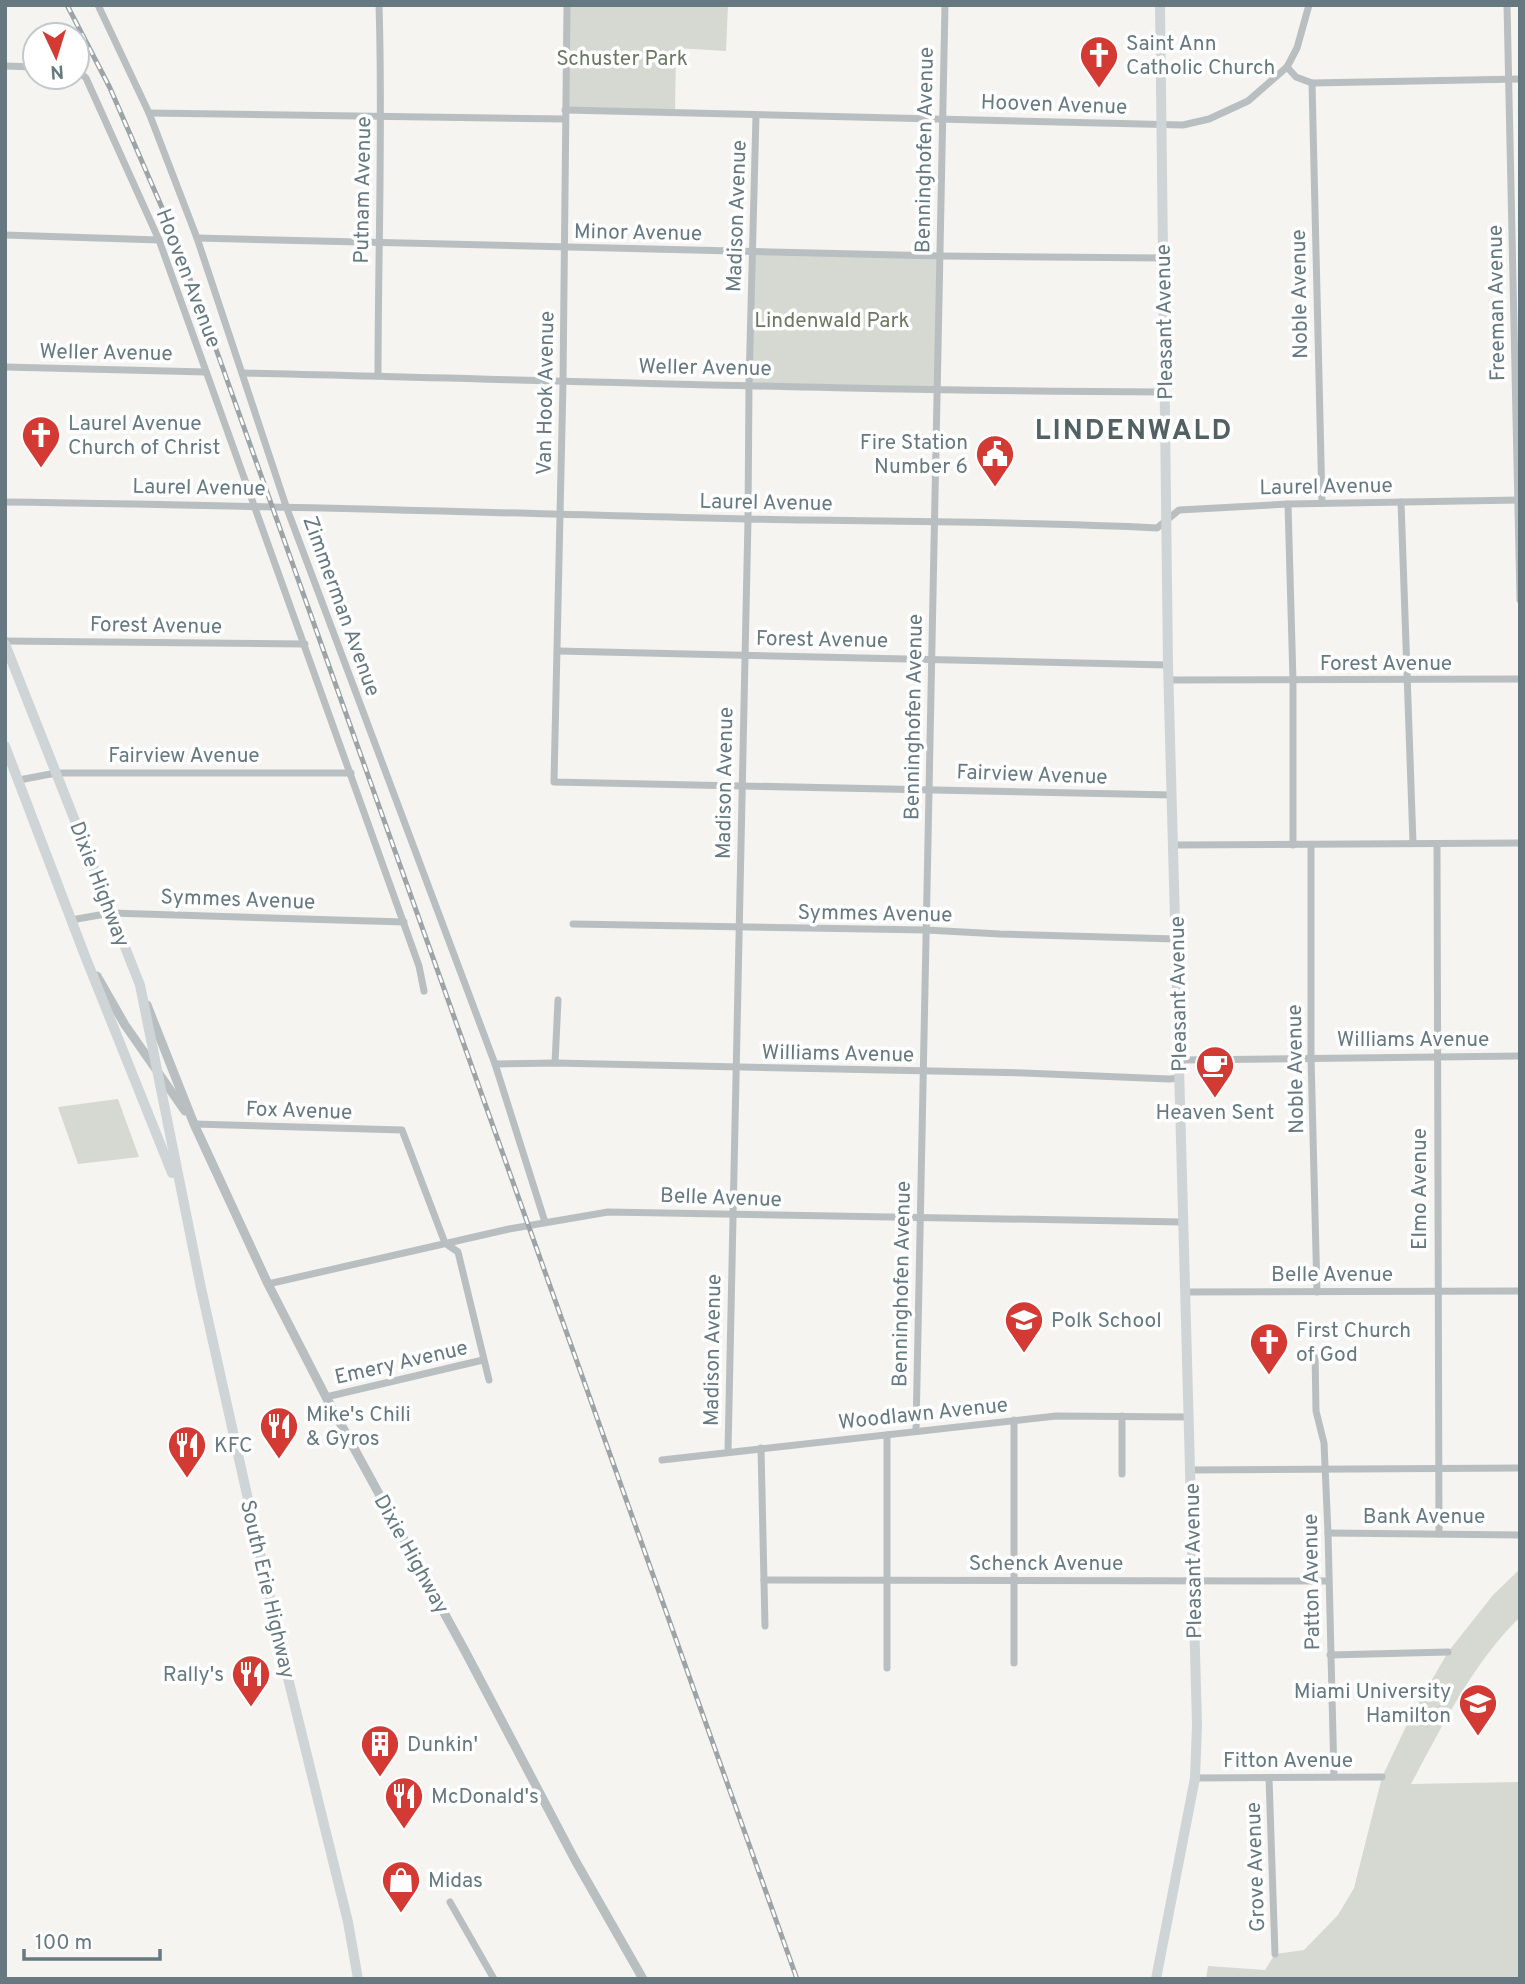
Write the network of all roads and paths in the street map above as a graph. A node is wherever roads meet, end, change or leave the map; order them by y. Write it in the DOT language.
graph roads {
  1 [pos="98,5"];
  2 [pos="379,5"];
  3 [pos="567,5"];
  4 [pos="945,5"];
  5 [pos="1160,5"];
  6 [pos="1309,5"];
  7 [pos="1507,5"];
  8 [pos="1287,67"];
  9 [pos="1508,79"];
  10 [pos="1520,79"];
  11 [pos="1312,83"];
  12 [pos="91,89"];
  13 [pos="565,110"];
  14 [pos="149,113"];
  15 [pos="756,115"];
  16 [pos="382,117"];
  17 [pos="565,119"];
  18 [pos="941,119"];
  19 [pos="1160,125"];
  20 [pos="5,235"];
  21 [pos="197,238"];
  22 [pos="159,240"];
  23 [pos="378,244"];
  24 [pos="564,248"];
  25 [pos="752,251"];
  26 [pos="940,256"];
  27 [pos="1163,258"];
  28 [pos="5,367"];
  29 [pos="206,372"];
  30 [pos="243,373"];
  31 [pos="378,376"];
  32 [pos="564,382"];
  33 [pos="749,384"];
  34 [pos="937,391"];
  35 [pos="1165,392"];
  36 [pos="1519,500"];
  37 [pos="5,502"];
  38 [pos="1401,502"];
  39 [pos="1322,503"];
  40 [pos="1288,504"];
  41 [pos="255,505"];
  42 [pos="286,506"];
  43 [pos="561,514"];
  44 [pos="748,519"];
  45 [pos="1167,520"];
  46 [pos="935,522"];
  47 [pos="1520,600"];
  48 [pos="5,642"];
  49 [pos="305,644"];
  50 [pos="558,651"];
  51 [pos="744,654"];
  52 [pos="932,659"];
  53 [pos="1168,665"];
  54 [pos="1520,679"];
  55 [pos="1169,680"];
  56 [pos="1293,681"];
  57 [pos="1406,681"];
  58 [pos="5,746"];
  59 [pos="56,773"];
  60 [pos="351,773"];
  61 [pos="19,780"];
  62 [pos="554,782"];
  63 [pos="741,785"];
  64 [pos="929,789"];
  65 [pos="1172,795"];
  66 [pos="1413,843"];
  67 [pos="1520,843"];
  68 [pos="1437,844"];
  69 [pos="1175,845"];
  70 [pos="1293,845"];
  71 [pos="1311,845"];
  72 [pos="111,913"];
  73 [pos="71,920"];
  74 [pos="404,922"];
  75 [pos="573,924"];
  76 [pos="739,928"];
  77 [pos="926,930"];
  78 [pos="1176,939"];
  79 [pos="85,956"];
  80 [pos="140,985"];
  81 [pos="424,991"];
  82 [pos="558,1000"];
  83 [pos="1520,1056"];
  84 [pos="1311,1057"];
  85 [pos="1436,1057"];
  86 [pos="1181,1060"];
  87 [pos="555,1063"];
  88 [pos="495,1065"];
  89 [pos="736,1068"];
  90 [pos="922,1072"];
  91 [pos="158,1073"];
  92 [pos="1180,1078"];
  93 [pos="194,1124"];
  94 [pos="182,1198"];
  95 [pos="732,1215"];
  96 [pos="920,1219"];
  97 [pos="545,1222"];
  98 [pos="1182,1222"];
  99 [pos="445,1243"];
  100 [pos="268,1284"];
  101 [pos="1437,1291"];
  102 [pos="1186,1292"];
  103 [pos="1317,1292"];
  104 [pos="1520,1292"];
  105 [pos="1315,1352"];
  106 [pos="483,1360"];
  107 [pos="489,1380"];
  108 [pos="326,1397"];
  109 [pos="1122,1416"];
  110 [pos="1189,1417"];
  111 [pos="1014,1420"];
  112 [pos="916,1430"];
  113 [pos="887,1435"];
  114 [pos="761,1448"];
  115 [pos="728,1451"];
  116 [pos="662,1460"];
  117 [pos="1437,1468"];
  118 [pos="1520,1468"];
  119 [pos="1325,1469"];
  120 [pos="1190,1470"];
  121 [pos="1122,1474"];
  122 [pos="1328,1533"];
  123 [pos="1439,1534"];
  124 [pos="1520,1535"];
  125 [pos="764,1580"];
  126 [pos="887,1580"];
  127 [pos="1013,1580"];
  128 [pos="1194,1580"];
  129 [pos="1328,1581"];
  130 [pos="765,1626"];
  131 [pos="1448,1652"];
  132 [pos="1331,1655"];
  133 [pos="1014,1662"];
  134 [pos="887,1668"];
  135 [pos="1334,1777"];
  136 [pos="1381,1777"];
  137 [pos="1195,1778"];
  138 [pos="1269,1778"];
  139 [pos="450,1902"];
  140 [pos="1275,1954"];
  141 [pos="640,1978"];
  142 [pos="358,1979"];
  143 [pos="494,1979"];
  144 [pos="1156,1979"];
  1 -- 14 [label="street, Zimmerman Avenue"];
  2 -- 16 [label="street, Putnam Avenue"];
  3 -- 13 [label="street, Van Hook Avenue"];
  4 -- 18 [label="street, Benninghofen Avenue"];
  5 -- 19 [label="main road, Pleasant Avenue"];
  6 -- 8 [label="street"];
  7 -- 9 [label="street, Freeman Avenue"];
  8 -- 11 [label="street"];
  8 -- 19 [label="street, Hooven Avenue"];
  9 -- 10 [label="street"];
  9 -- 11 [label="street"];
  9 -- 36 [label="street, Freeman Avenue"];
  11 -- 39 [label="street, Noble Avenue"];
  12 -- 22 [label="street, Hooven Avenue"];
  13 -- 15 [label="street, Hooven Avenue"];
  13 -- 17 [label="street, Van Hook Avenue"];
  14 -- 16 [label="street"];
  14 -- 21 [label="street, Zimmerman Avenue"];
  15 -- 18 [label="street, Hooven Avenue"];
  15 -- 25 [label="street, Madison Avenue"];
  16 -- 17 [label="street"];
  16 -- 23 [label="street, Putnam Avenue"];
  17 -- 24 [label="street, Van Hook Avenue"];
  18 -- 19 [label="street, Hooven Avenue"];
  18 -- 26 [label="street, Benninghofen Avenue"];
  19 -- 27 [label="main road, Pleasant Avenue"];
  20 -- 22 [label="street"];
  21 -- 23 [label="street, Minor Avenue"];
  21 -- 30 [label="street, Zimmerman Avenue"];
  22 -- 29 [label="street, Hooven Avenue"];
  23 -- 24 [label="street, Minor Avenue"];
  23 -- 31 [label="street, Putnam Avenue"];
  24 -- 25 [label="street, Minor Avenue"];
  24 -- 32 [label="street, Van Hook Avenue"];
  25 -- 26 [label="street, Minor Avenue"];
  25 -- 33 [label="street, Madison Avenue"];
  26 -- 27 [label="street, Minor Avenue"];
  26 -- 34 [label="street, Benninghofen Avenue"];
  27 -- 35 [label="main road, Pleasant Avenue"];
  28 -- 29 [label="street, Weller Avenue"];
  29 -- 41 [label="street, Hooven Avenue"];
  30 -- 31 [label="street, Weller Avenue"];
  30 -- 42 [label="street, Zimmerman Avenue"];
  31 -- 32 [label="street, Weller Avenue"];
  32 -- 33 [label="street, Weller Avenue"];
  32 -- 43 [label="street, Van Hook Avenue"];
  33 -- 34 [label="street, Weller Avenue"];
  33 -- 44 [label="street, Madison Avenue"];
  34 -- 35 [label="street, Weller Avenue"];
  34 -- 46 [label="street, Benninghofen Avenue"];
  35 -- 45 [label="main road, Pleasant Avenue"];
  36 -- 38 [label="street, Laurel Avenue"];
  36 -- 47 [label="street, Freeman Avenue"];
  37 -- 41 [label="street, Laurel Avenue"];
  38 -- 39 [label="street, Laurel Avenue"];
  38 -- 57 [label="street"];
  39 -- 40 [label="street, Laurel Avenue"];
  40 -- 45 [label="street, Laurel Avenue"];
  40 -- 56 [label="street"];
  41 -- 42 [label="street, Laurel Avenue"];
  41 -- 49 [label="street"];
  42 -- 43 [label="street, Laurel Avenue"];
  42 -- 88 [label="street, Zimmerman Avenue"];
  43 -- 44 [label="street, Laurel Avenue"];
  43 -- 50 [label="street, Van Hook Avenue"];
  44 -- 46 [label="street, Laurel Avenue"];
  44 -- 51 [label="street, Madison Avenue"];
  45 -- 46 [label="street, Laurel Avenue"];
  45 -- 53 [label="main road, Pleasant Avenue"];
  46 -- 52 [label="street, Benninghofen Avenue"];
  48 -- 49 [label="street, Forest Avenue"];
  48 -- 59 [label="main road, Dixie Highway"];
  49 -- 60 [label="street"];
  50 -- 51 [label="street, Forest Avenue"];
  50 -- 62 [label="street, Van Hook Avenue"];
  51 -- 52 [label="street, Forest Avenue"];
  51 -- 63 [label="street, Madison Avenue"];
  52 -- 53 [label="street, Forest Avenue"];
  52 -- 64 [label="street, Benninghofen Avenue"];
  53 -- 55 [label="main road, Pleasant Avenue"];
  54 -- 57 [label="street, Forest Avenue"];
  55 -- 56 [label="street, Forest Avenue"];
  55 -- 65 [label="main road, Pleasant Avenue"];
  56 -- 57 [label="street, Forest Avenue"];
  56 -- 70 [label="street"];
  57 -- 66 [label="street"];
  58 -- 61 [label="main road, Dixie Highway"];
  59 -- 60 [label="street, Fairview Avenue"];
  59 -- 61 [label="street, Fairview Avenue"];
  59 -- 72 [label="main road, Dixie Highway"];
  60 -- 74 [label="street"];
  61 -- 73 [label="main road, Dixie Highway"];
  62 -- 63 [label="street, Fairview Avenue"];
  63 -- 64 [label="street, Fairview Avenue"];
  63 -- 76 [label="street, Madison Avenue"];
  64 -- 65 [label="street, Fairview Avenue"];
  64 -- 77 [label="street, Benninghofen Avenue"];
  65 -- 69 [label="main road, Pleasant Avenue"];
  66 -- 68 [label="street"];
  66 -- 71 [label="street"];
  67 -- 68 [label="street"];
  68 -- 85 [label="street, Elmo Avenue"];
  69 -- 70 [label="street"];
  69 -- 78 [label="main road, Pleasant Avenue"];
  70 -- 71 [label="street"];
  71 -- 84 [label="street, Noble Avenue"];
  72 -- 73 [label="street, Symmes Avenue"];
  72 -- 74 [label="street, Symmes Avenue"];
  72 -- 80 [label="main road, Dixie Highway"];
  73 -- 79 [label="main road, Dixie Highway"];
  74 -- 81 [label="street"];
  75 -- 76 [label="street, Symmes Avenue"];
  76 -- 77 [label="street, Symmes Avenue"];
  76 -- 89 [label="street, Madison Avenue"];
  77 -- 78 [label="street, Symmes Avenue"];
  77 -- 90 [label="street, Benninghofen Avenue"];
  78 -- 86 [label="main road, Pleasant Avenue"];
  79 -- 91 [label="street, Dixie Highway"];
  79 -- 94 [label="main road, South Erie Highway"];
  80 -- 91 [label="main road, South Erie Highway"];
  80 -- 93 [label="street, Dixie Highway"];
  82 -- 87 [label="street"];
  83 -- 85 [label="street, Williams Avenue"];
  84 -- 85 [label="street, Williams Avenue"];
  84 -- 86 [label="street, Williams Avenue"];
  84 -- 103 [label="street, Noble Avenue"];
  85 -- 101 [label="street, Elmo Avenue"];
  86 -- 92 [label="main road, Pleasant Avenue"];
  87 -- 88 [label="street, Williams Avenue"];
  87 -- 89 [label="street, Williams Avenue"];
  88 -- 97 [label="street, Zimmerman Avenue"];
  89 -- 90 [label="street, Williams Avenue"];
  89 -- 95 [label="street, Madison Avenue"];
  90 -- 92 [label="street, Williams Avenue"];
  90 -- 96 [label="street, Benninghofen Avenue"];
  91 -- 93 [label="street, Dixie Highway"];
  91 -- 94 [label="main road, South Erie Highway"];
  92 -- 98 [label="main road, Pleasant Avenue"];
  93 -- 99 [label="street, Fox Avenue"];
  93 -- 100 [label="street, Dixie Highway"];
  94 -- 142 [label="main road, South Erie Highway"];
  95 -- 96 [label="street, Belle Avenue"];
  95 -- 97 [label="street, Belle Avenue"];
  95 -- 115 [label="street, Madison Avenue"];
  96 -- 98 [label="street, Belle Avenue"];
  96 -- 112 [label="street, Benninghofen Avenue"];
  97 -- 99 [label="street, Belle Avenue"];
  98 -- 102 [label="main road, Pleasant Avenue"];
  99 -- 100 [label="street, Belle Avenue"];
  99 -- 106 [label="street"];
  100 -- 108 [label="street, Dixie Highway"];
  101 -- 103 [label="street, Belle Avenue"];
  101 -- 104 [label="street, Belle Avenue"];
  101 -- 117 [label="street, Elmo Avenue"];
  102 -- 103 [label="street, Belle Avenue"];
  102 -- 110 [label="main road, Pleasant Avenue"];
  105 -- 119 [label="street"];
  106 -- 107 [label="street"];
  106 -- 108 [label="street, Emery Avenue"];
  108 -- 141 [label="street, Dixie Highway"];
  109 -- 110 [label="street, Woodlawn Avenue"];
  109 -- 111 [label="street, Woodlawn Avenue"];
  109 -- 121 [label="street"];
  110 -- 120 [label="main road, Pleasant Avenue"];
  111 -- 112 [label="street, Woodlawn Avenue"];
  111 -- 127 [label="street"];
  112 -- 113 [label="street, Woodlawn Avenue"];
  113 -- 114 [label="street, Woodlawn Avenue"];
  113 -- 126 [label="street"];
  114 -- 115 [label="street, Woodlawn Avenue"];
  114 -- 125 [label="street"];
  115 -- 116 [label="street, Woodlawn Avenue"];
  117 -- 118 [label="street"];
  117 -- 119 [label="street"];
  117 -- 123 [label="street, Elmo Avenue"];
  119 -- 120 [label="street"];
  119 -- 122 [label="street, Patton Avenue"];
  120 -- 128 [label="main road, Pleasant Avenue"];
  122 -- 123 [label="street, Bank Avenue"];
  122 -- 129 [label="street, Patton Avenue"];
  123 -- 124 [label="street, Bank Avenue"];
  125 -- 126 [label="street, Schenck Avenue"];
  125 -- 130 [label="street"];
  126 -- 127 [label="street, Schenck Avenue"];
  126 -- 134 [label="street"];
  127 -- 128 [label="street, Schenck Avenue"];
  127 -- 133 [label="street"];
  128 -- 129 [label="street, Schenck Avenue"];
  128 -- 137 [label="main road, Pleasant Avenue"];
  129 -- 132 [label="street, Patton Avenue"];
  131 -- 132 [label="street"];
  132 -- 135 [label="street, Patton Avenue"];
  135 -- 136 [label="street, Fitton Avenue"];
  135 -- 138 [label="street, Fitton Avenue"];
  137 -- 138 [label="street, Fitton Avenue"];
  137 -- 144 [label="main road, Pleasant Avenue"];
  138 -- 140 [label="street, Grove Avenue"];
  139 -- 143 [label="street"];
}
